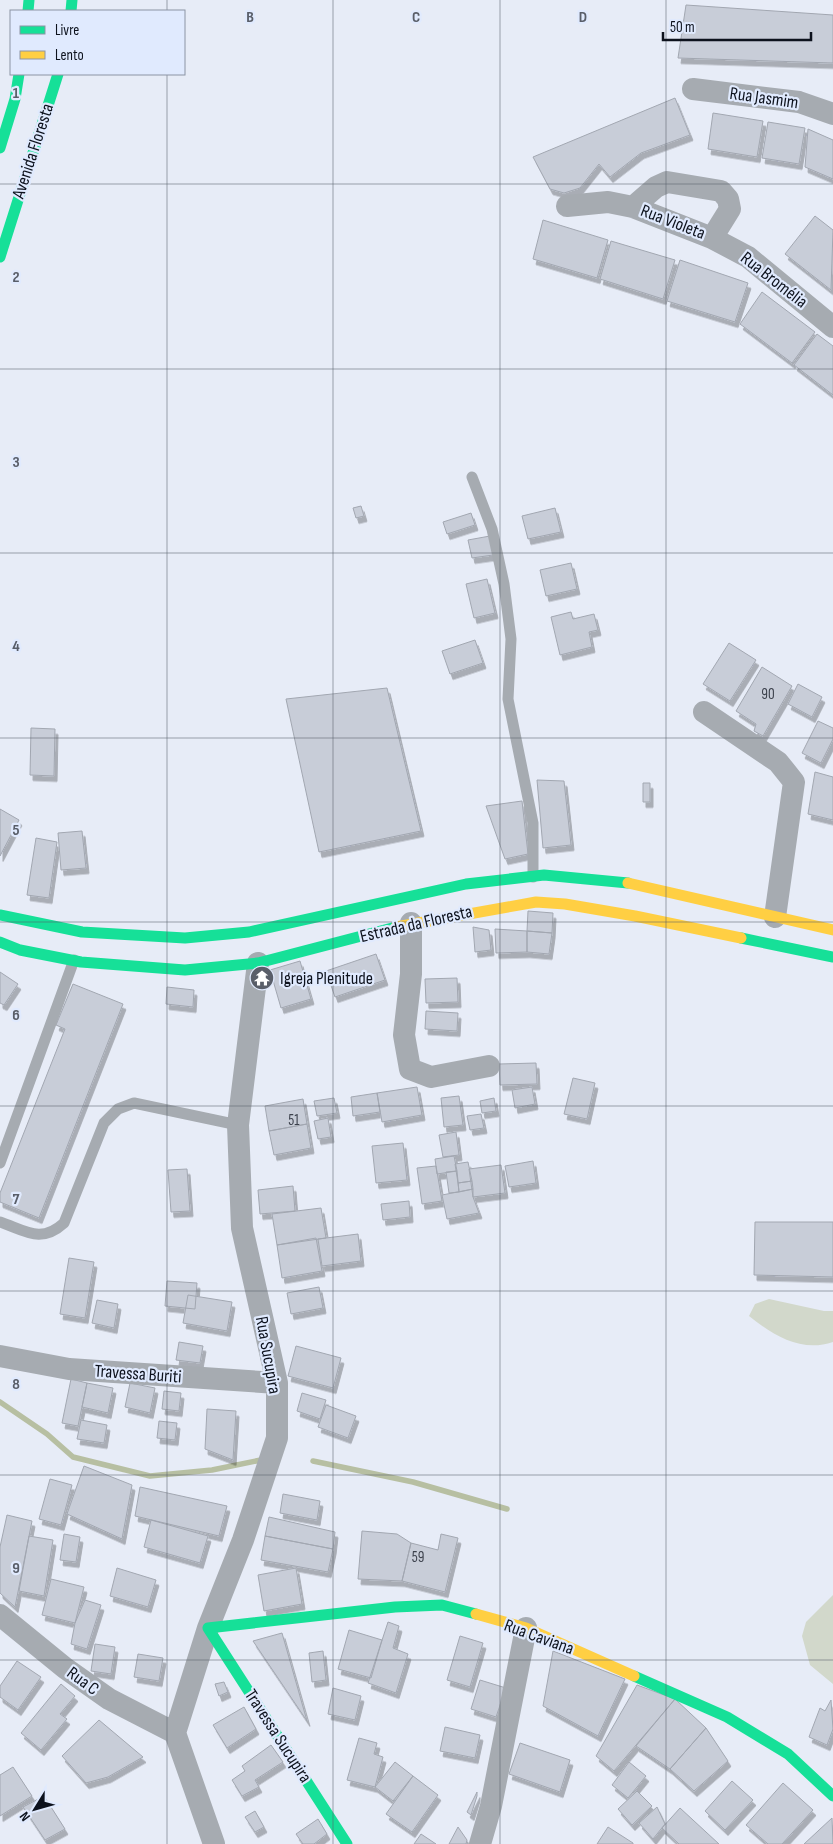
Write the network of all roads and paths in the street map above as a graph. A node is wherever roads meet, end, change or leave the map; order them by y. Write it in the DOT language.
graph roads {
  1 [pos="19,75"];
  2 [pos="58,75"];
  3 [pos="692,89"];
  4 [pos="833,114"];
  5 [pos="0,148"];
  6 [pos="567,206"];
  7 [pos="633,207"];
  8 [pos="712,238"];
  9 [pos="0,257"];
  10 [pos="833,327"];
  11 [pos="472,477"];
  12 [pos="704,712"];
  13 [pos="533,877"];
  14 [pos="0,915"];
  15 [pos="775,917"];
  16 [pos="410,923"];
  17 [pos="833,930"];
  18 [pos="0,942"];
  19 [pos="833,957"];
  20 [pos="74,960"];
  21 [pos="258,963"];
  22 [pos="489,1066"];
  23 [pos="238,1125"];
  24 [pos="0,1163"];
  25 [pos="0,1222"];
  26 [pos="0,1356"];
  27 [pos="277,1383"];
  28 [pos="0,1615"];
  29 [pos="208,1628"];
  30 [pos="526,1628"];
  31 [pos="175,1733"];
  32 [pos="833,1796"];
  33 [pos="214,1844"];
  34 [pos="347,1844"];
  35 [pos="480,1844"];
  1 -- 5 [label="main road, Avenida Floresta"];
  2 -- 9 [label="main road, Avenida Floresta"];
  3 -- 4 [label="street, Rua Jasmim"];
  6 -- 7 [label="street, Rua Violeta"];
  7 -- 8 [label="street, Rua Violeta"];
  7 -- 8 [label="street, Rua Violeta"];
  8 -- 10 [label="street, Rua Bromélia"];
  11 -- 13 [label="lane"];
  12 -- 15 [label="street"];
  13 -- 14 [label="main road, Estrada da Floresta"];
  13 -- 15 [label="main road, Estrada da Floresta"];
  15 -- 17 [label="main road, Estrada da Floresta"];
  16 -- 19 [label="main road, Estrada da Floresta"];
  16 -- 21 [label="main road, Estrada da Floresta"];
  16 -- 22 [label="street"];
  18 -- 20 [label="main road, Estrada da Floresta"];
  20 -- 21 [label="main road, Estrada da Floresta"];
  20 -- 24 [label="lane"];
  21 -- 23 [label="street, Rua Sucupira"];
  23 -- 25 [label="lane"];
  23 -- 27 [label="street, Rua Sucupira"];
  26 -- 27 [label="street, Travessa Buriti"];
  27 -- 29 [label="street, Rua Sucupira"];
  28 -- 31 [label="street, Rua C"];
  29 -- 30 [label="main road, Rua Caviana"];
  29 -- 31 [label="street, Rua Sucupira"];
  29 -- 34 [label="main road, Travessa Sucupira"];
  30 -- 32 [label="main road, Rua Caviana"];
  30 -- 35 [label="street"];
  31 -- 33 [label="street"];
}
